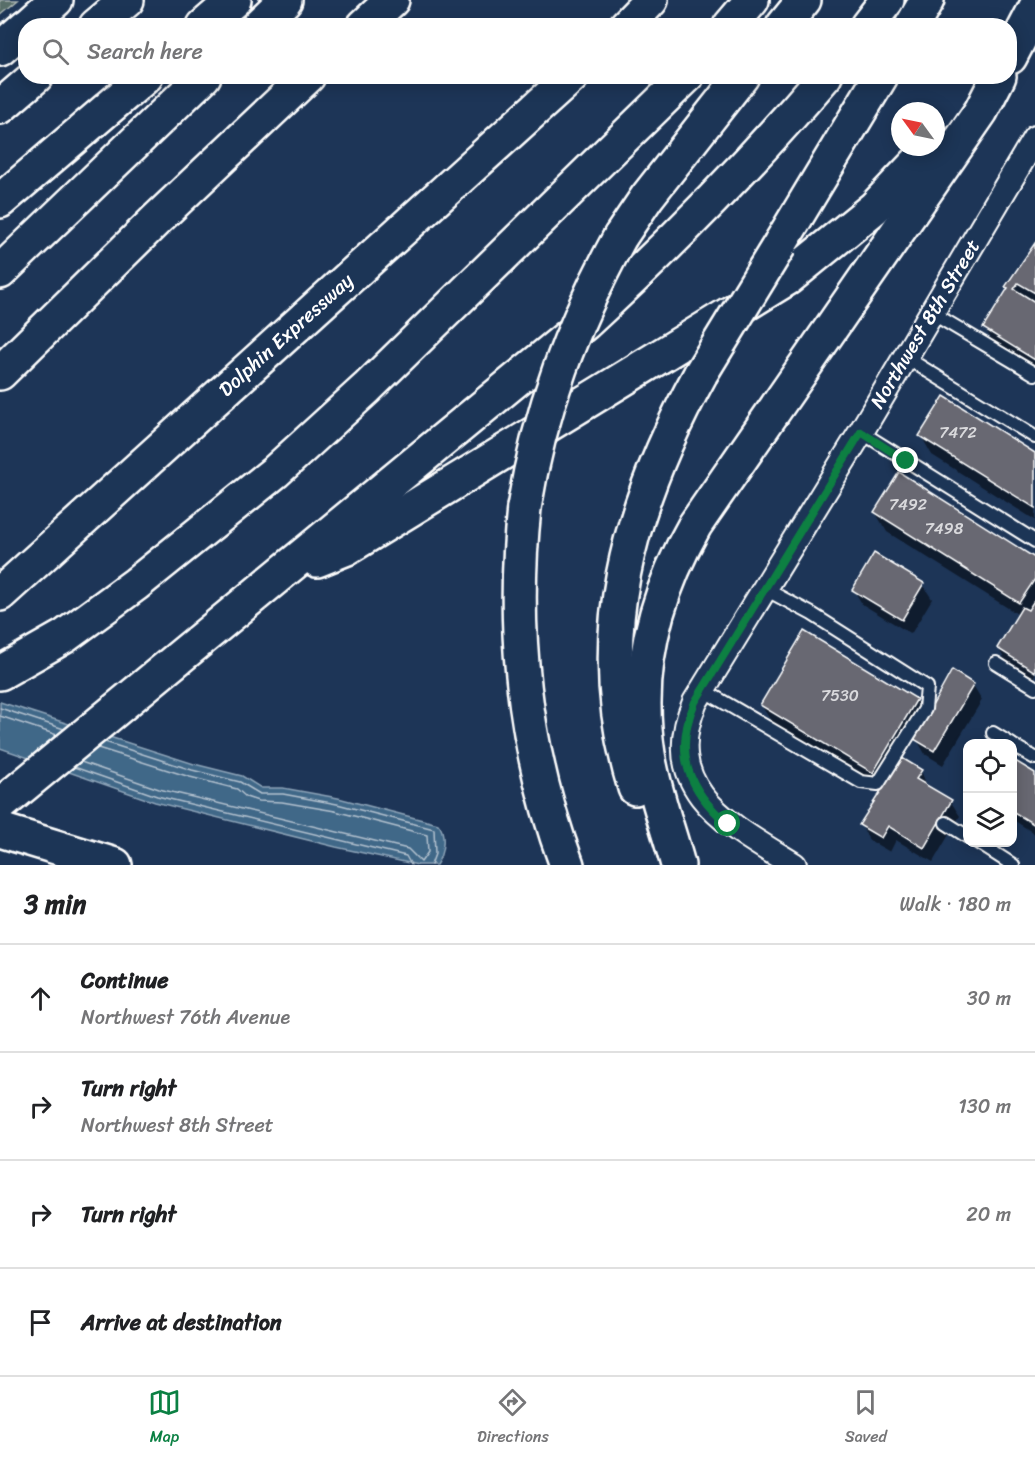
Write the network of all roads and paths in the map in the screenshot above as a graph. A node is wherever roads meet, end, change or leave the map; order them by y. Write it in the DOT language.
graph roads {
  1 [pos="56,0"];
  2 [pos="127,0"];
  3 [pos="234,0"];
  4 [pos="285,0"];
  5 [pos="392,0"];
  6 [pos="651,0"];
  7 [pos="752,0"];
  8 [pos="804,0"];
  9 [pos="887,0"];
  10 [pos="927,0"];
  11 [pos="1035,4"];
  12 [pos="1035,9"];
  13 [pos="35,18"];
  14 [pos="106,18"];
  15 [pos="213,18"];
  16 [pos="266,18"];
  17 [pos="373,18"];
  18 [pos="634,18"];
  19 [pos="737,18"];
  20 [pos="789,18"];
  21 [pos="873,18"];
  22 [pos="917,18"];
  23 [pos="1017,31"];
  24 [pos="18,33"];
  25 [pos="1017,44"];
  26 [pos="0,49"];
  27 [pos="27,84"];
  28 [pos="137,84"];
  29 [pos="196,84"];
  30 [pos="300,84"];
  31 [pos="563,84"];
  32 [pos="681,84"];
  33 [pos="736,84"];
  34 [pos="818,84"];
  35 [pos="876,84"];
  36 [pos="979,84"];
  37 [pos="995,84"];
  38 [pos="0,107"];
  39 [pos="945,130"];
  40 [pos="1035,138"];
  41 [pos="923,156"];
  42 [pos="0,201"];
  43 [pos="0,272"];
  44 [pos="932,313"];
  45 [pos="905,357"];
  46 [pos="0,373"];
  47 [pos="1035,374"];
  48 [pos="861,432"];
  49 [pos="1035,437"];
  50 [pos="1035,541"];
  51 [pos="284,572"];
  52 [pos="765,589"];
  53 [pos="0,594"];
  54 [pos="996,663"];
  55 [pos="0,673"];
  56 [pos="1035,687"];
  57 [pos="703,690"];
  58 [pos="993,733"];
  59 [pos="1003,739"];
  60 [pos="1017,747"];
  61 [pos="1035,758"];
  62 [pos="0,805"];
  63 [pos="946,823"];
  64 [pos="0,830"];
  65 [pos="963,834"];
  66 [pos="984,847"];
  67 [pos="115,865"];
  68 [pos="567,865"];
  69 [pos="666,865"];
  70 [pos="678,865"];
  71 [pos="794,865"];
  72 [pos="1013,865"];
  1 -- 13 [label="highway"];
  2 -- 14 [label="highway"];
  3 -- 15 [label="highway"];
  4 -- 16 [label="highway"];
  5 -- 17 [label="highway"];
  6 -- 18 [label="highway"];
  7 -- 19 [label="highway"];
  8 -- 20 [label="highway"];
  9 -- 21 [label="highway"];
  10 -- 22 [label="highway"];
  11 -- 23 [label="highway"];
  12 -- 25 [label="highway"];
  24 -- 26 [label="highway"];
  27 -- 38 [label="highway"];
  28 -- 42 [label="highway"];
  29 -- 43 [label="highway"];
  30 -- 46 [label="highway"];
  31 -- 53 [label="highway, Dolphin Expressway"];
  32 -- 55 [label="highway"];
  33 -- 68 [label="highway, bridge"];
  34 -- 51 [label="highway"];
  35 -- 69 [label="highway, bridge"];
  36 -- 39 [label="highway"];
  37 -- 70 [label="highway"];
  40 -- 44 [label="street, Northwest 8th Street"];
  41 -- 51 [label="highway"];
  44 -- 45 [label="street, Northwest 8th Street"];
  44 -- 47 [label="lane"];
  45 -- 48 [label="street, Northwest 8th Street"];
  45 -- 49 [label="lane"];
  48 -- 50 [label="lane"];
  48 -- 52 [label="street, Northwest 8th Street"];
  51 -- 62 [label="highway"];
  52 -- 57 [label="street, Northwest 8th Street"];
  52 -- 57 [label="lane"];
  54 -- 56 [label="lane"];
  57 -- 71 [label="street, Northwest 8th Street"];
  58 -- 59 [label="lane"];
  60 -- 61 [label="lane"];
  63 -- 65 [label="lane"];
  64 -- 67 [label="highway"];
  66 -- 72 [label="lane"];
}
